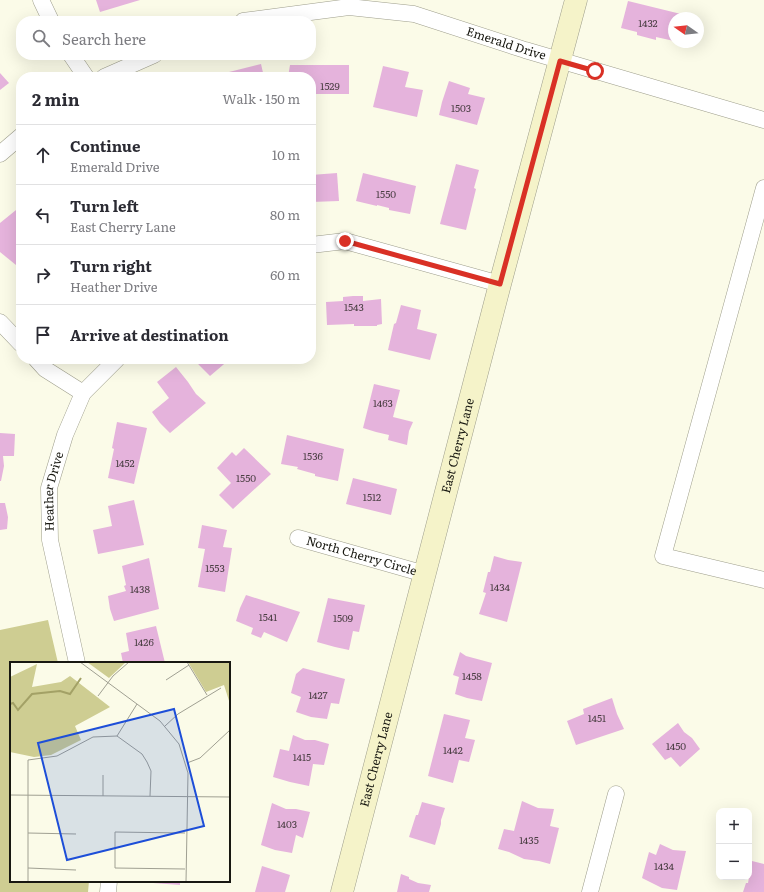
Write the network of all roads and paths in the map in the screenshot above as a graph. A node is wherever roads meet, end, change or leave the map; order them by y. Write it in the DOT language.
graph roads {
  1 [pos="41,0"];
  2 [pos="576,0"];
  3 [pos="349,4"];
  4 [pos="49,16"];
  5 [pos="274,16"];
  6 [pos="74,60"];
  7 [pos="143,60"];
  8 [pos="560,61"];
  9 [pos="83,72"];
  10 [pos="115,72"];
  11 [pos="764,120"];
  12 [pos="16,140"];
  13 [pos="0,154"];
  14 [pos="764,188"];
  15 [pos="316,244"];
  16 [pos="500,284"];
  17 [pos="0,322"];
  18 [pos="16,339"];
  19 [pos="40,364"];
  20 [pos="112,364"];
  21 [pos="83,394"];
  22 [pos="298,538"];
  23 [pos="425,574"];
  24 [pos="764,580"];
  25 [pos="78,662"];
  26 [pos="616,794"];
  27 [pos="109,882"];
  28 [pos="108,892"];
  29 [pos="342,892"];
  30 [pos="590,892"];
  1 -- 4 [label="street"];
  2 -- 8 [label="street, East Cherry Lane"];
  3 -- 5 [label="street, Emerald Drive"];
  3 -- 8 [label="street, Emerald Drive"];
  6 -- 9 [label="street"];
  7 -- 10 [label="street"];
  8 -- 11 [label="street, Emerald Drive"];
  8 -- 16 [label="street, East Cherry Lane"];
  12 -- 13 [label="street"];
  14 -- 24 [label="street"];
  15 -- 16 [label="street"];
  16 -- 23 [label="street, East Cherry Lane"];
  17 -- 18 [label="street"];
  19 -- 21 [label="street"];
  20 -- 21 [label="street, Heather Drive"];
  21 -- 25 [label="street, Heather Drive"];
  22 -- 23 [label="street, North Cherry Circle"];
  23 -- 29 [label="street, East Cherry Lane"];
  26 -- 30 [label="street"];
  27 -- 28 [label="street"];
}
